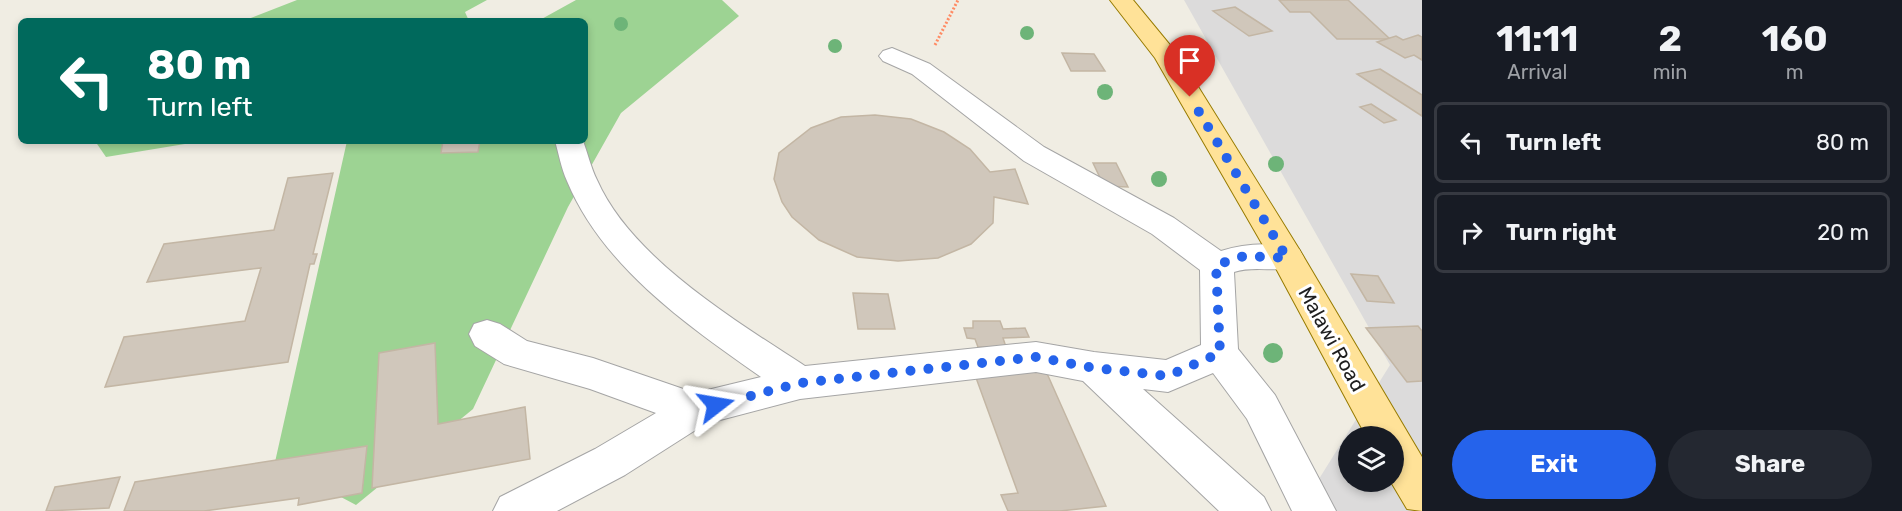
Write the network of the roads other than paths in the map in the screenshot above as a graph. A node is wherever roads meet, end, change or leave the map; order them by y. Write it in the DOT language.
graph roads {
  1 [pos="1121,0"];
  2 [pos="892,56"];
  3 [pos="570,144"];
  4 [pos="1287,258"];
  5 [pos="1216,265"];
  6 [pos="488,336"];
  7 [pos="1220,353"];
  8 [pos="1094,368"];
  9 [pos="800,383"];
  10 [pos="695,410"];
  11 [pos="1406,462"];
  12 [pos="515,511"];
  13 [pos="1249,511"];
  14 [pos="1314,511"];
  1 -- 4 [label="main road, Malawi Road"];
  2 -- 5 [label="lane"];
  3 -- 9 [label="lane"];
  4 -- 5 [label="lane"];
  4 -- 11 [label="main road, Malawi Road"];
  5 -- 7 [label="lane"];
  6 -- 10 [label="lane"];
  7 -- 8 [label="lane"];
  7 -- 14 [label="lane"];
  8 -- 9 [label="lane"];
  8 -- 13 [label="lane"];
  9 -- 10 [label="lane"];
  10 -- 12 [label="lane"];
}
